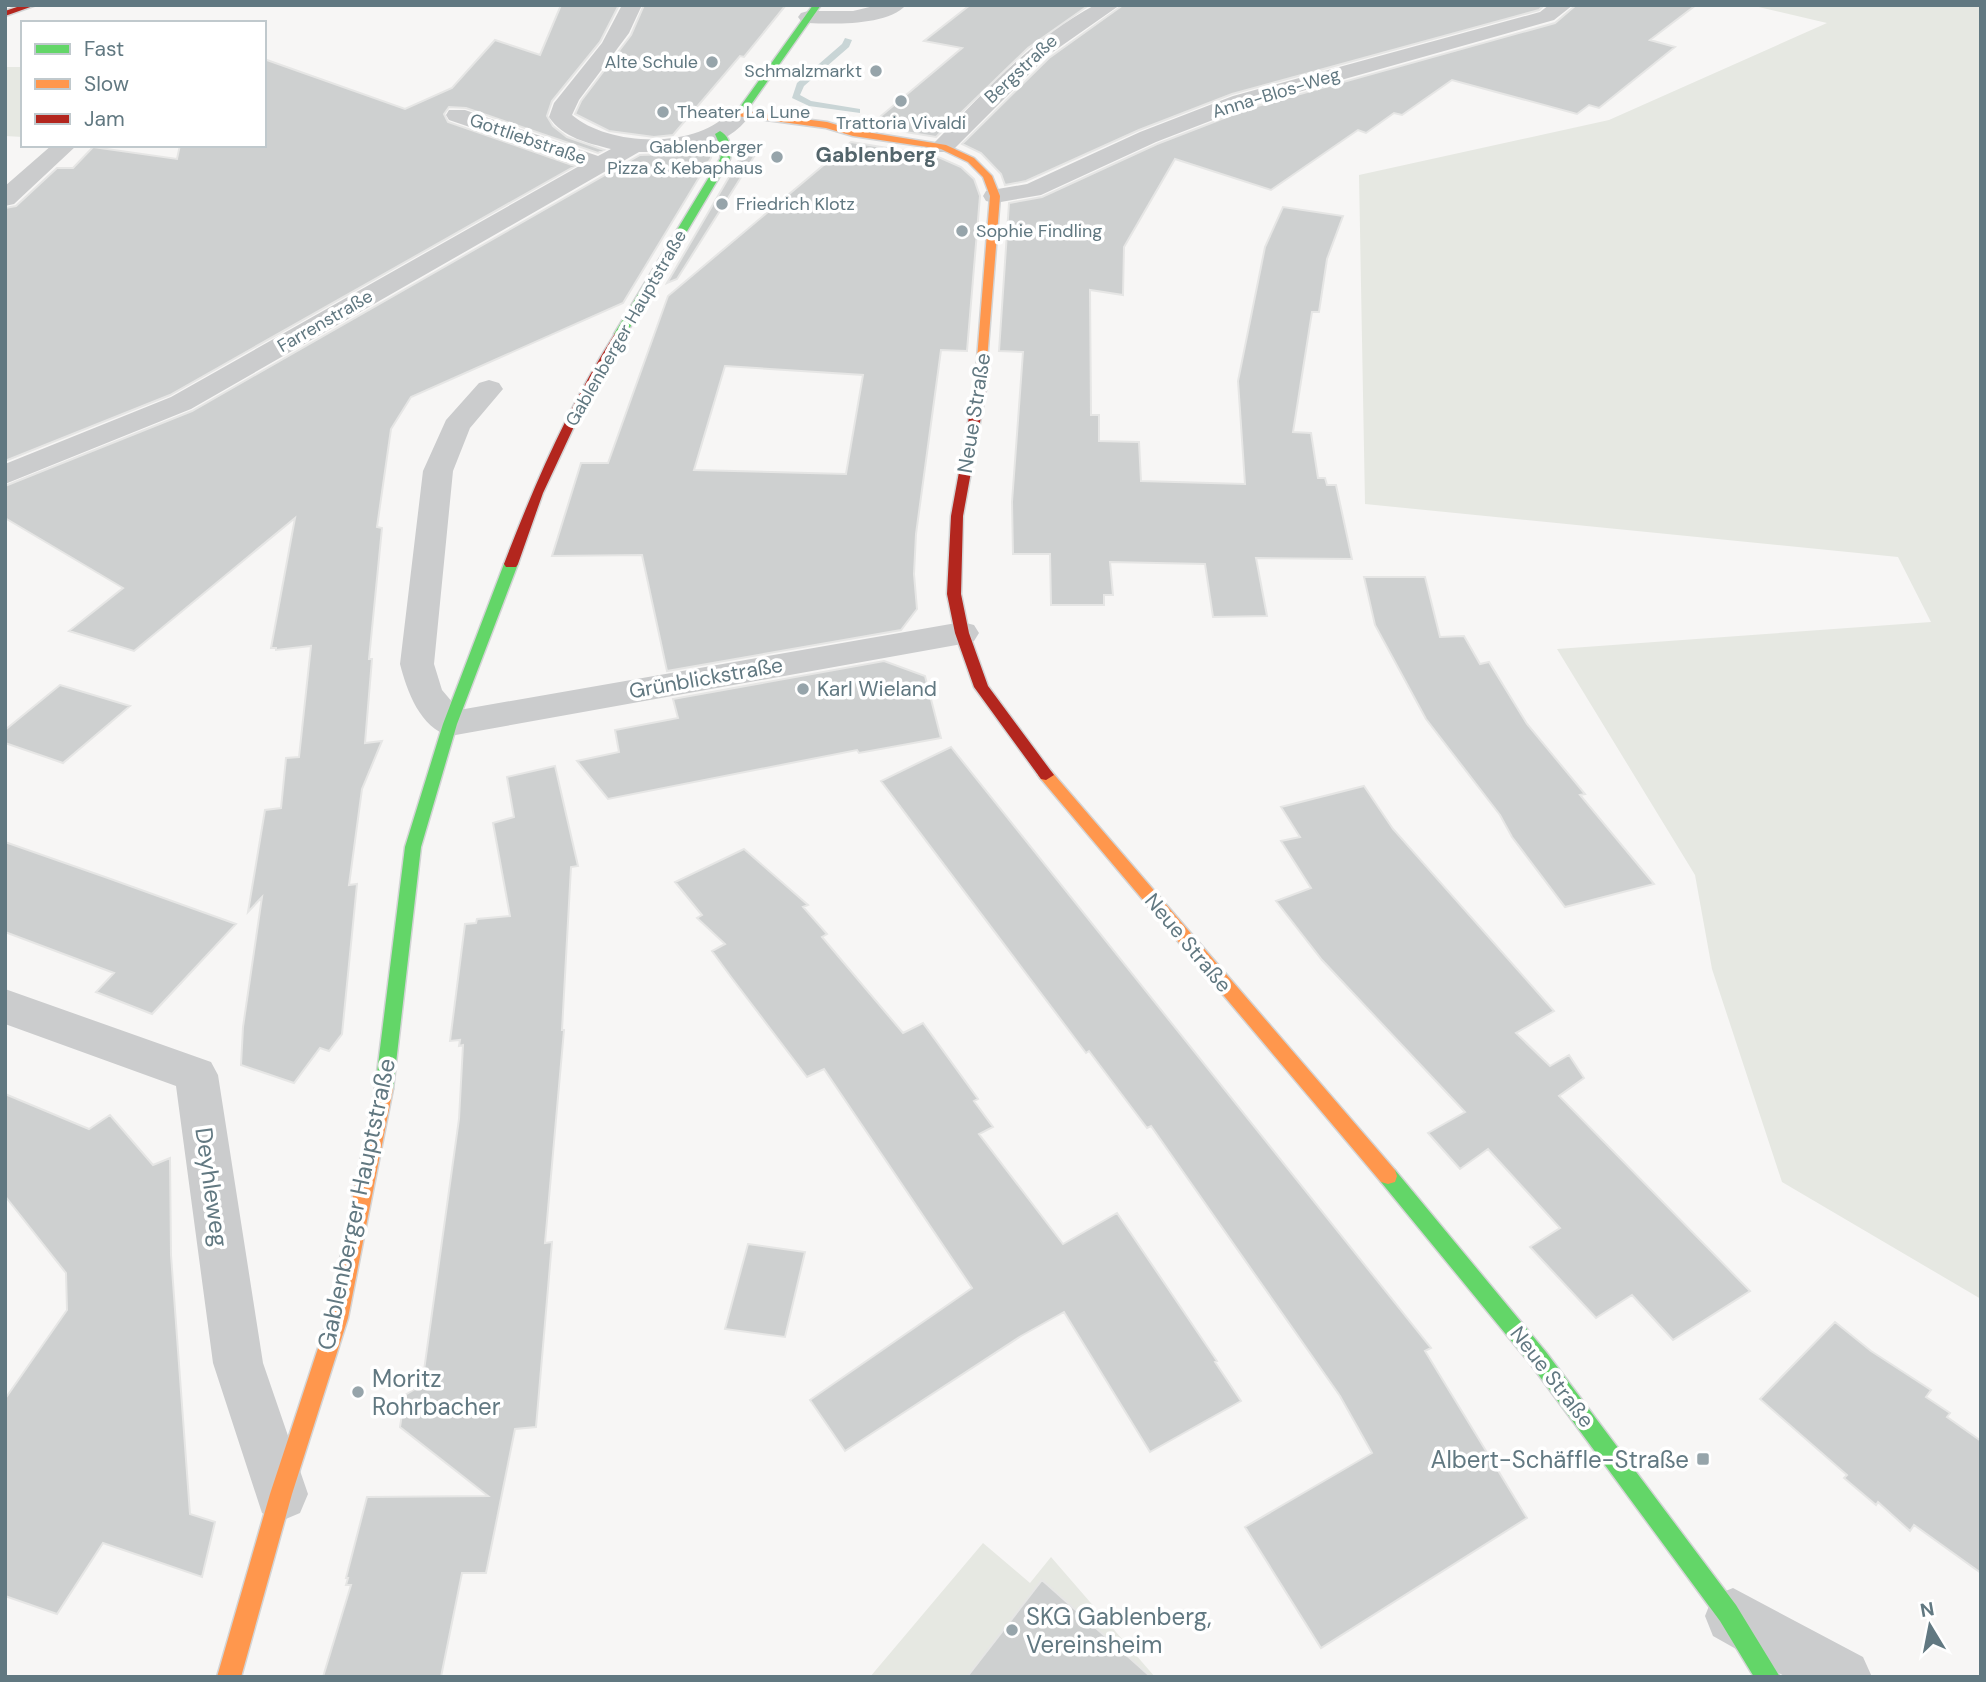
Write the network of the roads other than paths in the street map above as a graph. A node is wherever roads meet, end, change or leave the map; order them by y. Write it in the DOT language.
graph roads {
  1 [pos="32,5"];
  2 [pos="632,5"];
  3 [pos="896,5"];
  4 [pos="1110,5"];
  5 [pos="1563,5"];
  6 [pos="813,11"];
  7 [pos="5,14"];
  8 [pos="740,114"];
  9 [pos="457,115"];
  10 [pos="720,134"];
  11 [pos="634,145"];
  12 [pos="64,147"];
  13 [pos="943,148"];
  14 [pos="600,164"];
  15 [pos="995,196"];
  16 [pos="5,200"];
  17 [pos="489,389"];
  18 [pos="5,475"];
  19 [pos="962,633"];
  20 [pos="450,724"];
  21 [pos="5,1006"];
  22 [pos="281,1494"];
  23 [pos="1728,1613"];
  24 [pos="229,1677"];
  25 [pos="1768,1677"];
  26 [pos="1843,1677"];
  1 -- 7 [label="street"];
  2 -- 11 [label="street"];
  3 -- 6 [label="street"];
  4 -- 13 [label="street, Bergstraße"];
  5 -- 15 [label="street, Anna-Blos-Weg"];
  6 -- 8 [label="street"];
  8 -- 10 [label="street"];
  8 -- 13 [label="street"];
  9 -- 14 [label="street, Gottliebstraße"];
  10 -- 11 [label="street"];
  10 -- 20 [label="street, Gablenberger Hauptstraße"];
  11 -- 14 [label="street, Farrenstraße"];
  12 -- 16 [label="street"];
  13 -- 15 [label="street"];
  14 -- 18 [label="street, Farrenstraße"];
  15 -- 19 [label="street, Neue Straße"];
  17 -- 20 [label="street"];
  19 -- 20 [label="street, Grünblickstraße"];
  19 -- 23 [label="street, Neue Straße"];
  20 -- 22 [label="street, Gablenberger Hauptstraße"];
  21 -- 22 [label="street, Deyhleweg"];
  22 -- 24 [label="street, Gablenberger Hauptstraße"];
  23 -- 25 [label="street"];
  23 -- 26 [label="street, Neue Straße"];
}
